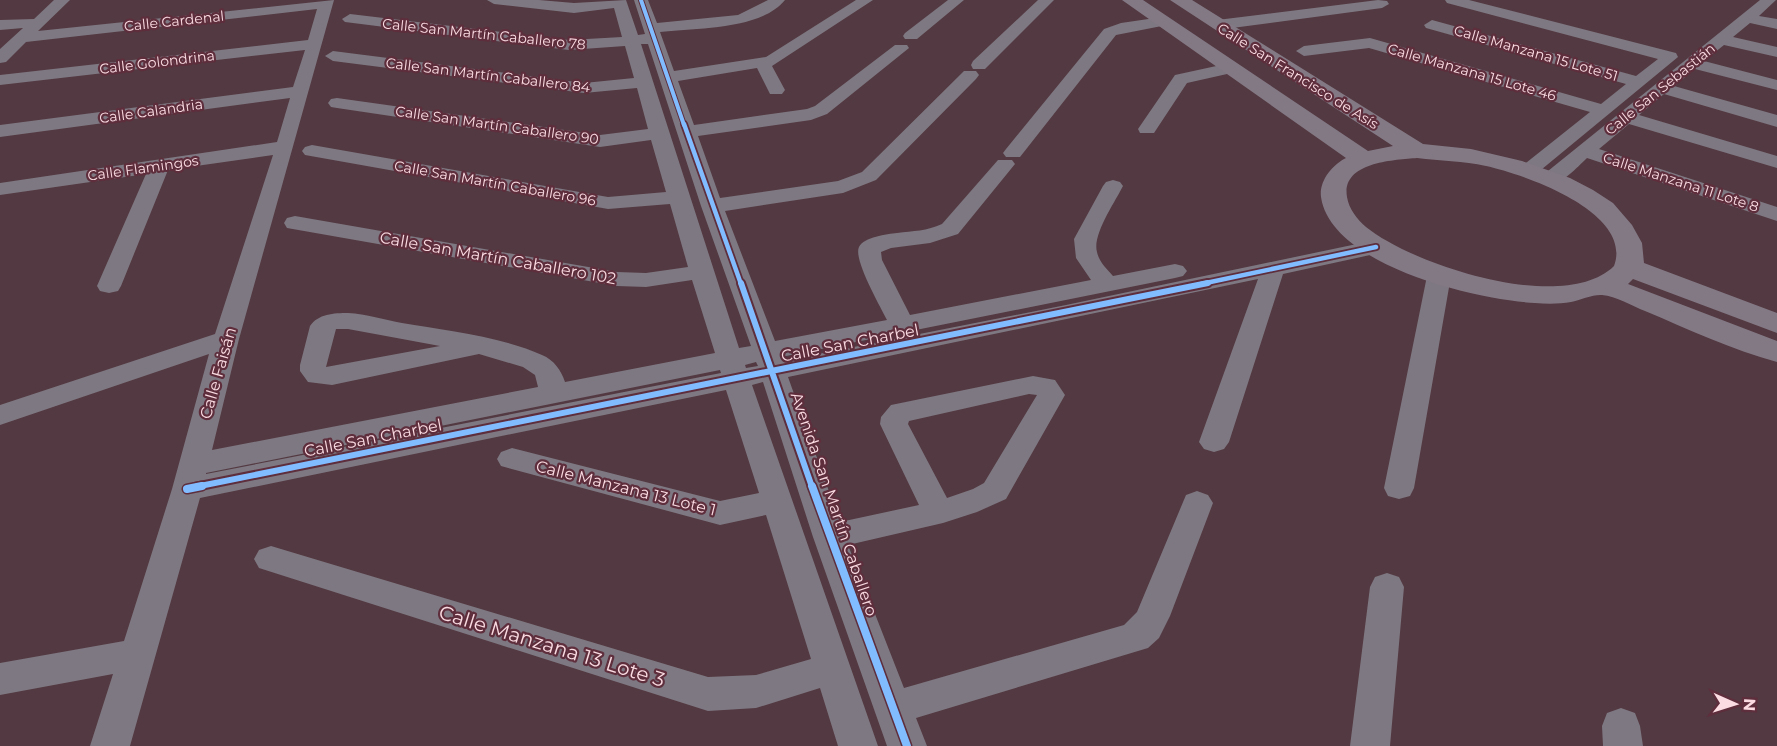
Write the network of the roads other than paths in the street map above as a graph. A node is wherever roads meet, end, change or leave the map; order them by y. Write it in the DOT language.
graph roads {
  1 [pos="63,0"];
  2 [pos="494,0"];
  3 [pos="778,0"];
  4 [pos="866,0"];
  5 [pos="957,0"];
  6 [pos="1047,0"];
  7 [pos="1131,0"];
  8 [pos="1148,0"];
  9 [pos="1165,0"];
  10 [pos="1179,0"];
  11 [pos="1452,0"];
  12 [pos="1769,0"];
  13 [pos="627,1"];
  14 [pos="326,2"];
  15 [pos="1382,4"];
  16 [pos="1746,9"];
  17 [pos="350,20"];
  18 [pos="1162,22"];
  19 [pos="37,23"];
  20 [pos="1432,24"];
  21 [pos="1777,24"];
  22 [pos="0,25"];
  23 [pos="1217,25"];
  24 [pos="1715,33"];
  25 [pos="645,36"];
  26 [pos="22,38"];
  27 [pos="324,50"];
  28 [pos="1304,51"];
  29 [pos="1777,52"];
  30 [pos="1681,56"];
  31 [pos="0,58"];
  32 [pos="763,64"];
  33 [pos="1230,68"];
  34 [pos="656,79"];
  35 [pos="0,80"];
  36 [pos="1639,82"];
  37 [pos="1777,85"];
  38 [pos="1661,88"];
  39 [pos="776,90"];
  40 [pos="301,91"];
  41 [pos="337,103"];
  42 [pos="1603,110"];
  43 [pos="1626,117"];
  44 [pos="1777,121"];
  45 [pos="1146,129"];
  46 [pos="0,131"];
  47 [pos="688,132"];
  48 [pos="658,133"];
  49 [pos="285,147"];
  50 [pos="1585,150"];
  51 [pos="312,152"];
  52 [pos="1390,154"];
  53 [pos="1777,162"];
  54 [pos="160,165"];
  55 [pos="1540,174"];
  56 [pos="1113,186"];
  57 [pos="4,194"];
  58 [pos="678,197"];
  59 [pos="712,206"];
  60 [pos="1777,214"];
  61 [pos="296,223"];
  62 [pos="1367,240"];
  63 [pos="1273,269"];
  64 [pos="1621,271"];
  65 [pos="701,272"];
  66 [pos="1107,285"];
  67 [pos="110,286"];
  68 [pos="1437,289"];
  69 [pos="1777,310"];
  70 [pos="1777,324"];
  71 [pos="902,325"];
  72 [pos="1777,338"];
  73 [pos="226,339"];
  74 [pos="478,346"];
  75 [pos="1777,352"];
  76 [pos="770,361"];
  77 [pos="734,369"];
  78 [pos="552,393"];
  79 [pos="0,415"];
  80 [pos="1214,442"];
  81 [pos="512,459"];
  82 [pos="190,477"];
  83 [pos="1399,488"];
  84 [pos="776,501"];
  85 [pos="1197,503"];
  86 [pos="938,511"];
  87 [pos="829,537"];
  88 [pos="271,559"];
  89 [pos="1386,587"];
  90 [pos="138,654"];
  91 [pos="833,667"];
  92 [pos="0,678"];
  93 [pos="893,708"];
  94 [pos="110,746"];
  95 [pos="858,746"];
  96 [pos="907,746"];
  97 [pos="1370,746"];
  1 -- 19 [label="street"];
  2 -- 13 [label="street"];
  3 -- 25 [label="street, Calle San Martín Caballero 78"];
  4 -- 32 [label="street, Calle San Martín Caballero 84"];
  5 -- 47 [label="street"];
  6 -- 59 [label="street"];
  7 -- 18 [label="main road, Calle San Francisco de Asís"];
  8 -- 52 [label="main road, Calle San Francisco de Asís"];
  9 -- 52 [label="main road, Calle San Francisco de Asís"];
  10 -- 23 [label="main road, Calle San Francisco de Asís"];
  11 -- 30 [label="street"];
  12 -- 16 [label="street, Calle San Sebastián"];
  13 -- 25 [label="street, Avenida San Martín Caballero"];
  14 -- 26 [label="street, Calle Cardenal"];
  14 -- 27 [label="street, Calle Faisán"];
  15 -- 23 [label="street"];
  16 -- 21 [label="street"];
  16 -- 24 [label="street, Calle San Sebastián"];
  17 -- 25 [label="street, Calle San Martín Caballero 78"];
  18 -- 33 [label="main road, Calle San Francisco de Asís"];
  18 -- 71 [label="street"];
  19 -- 22 [label="street"];
  19 -- 26 [label="street"];
  20 -- 36 [label="street, Calle Manzana 15 Lote 51"];
  23 -- 52 [label="main road, Calle San Francisco de Asís"];
  24 -- 29 [label="street"];
  24 -- 30 [label="street, Calle San Sebastián"];
  25 -- 34 [label="street, Avenida San Martín Caballero"];
  26 -- 31 [label="street"];
  27 -- 34 [label="street, Calle San Martín Caballero 84"];
  27 -- 35 [label="street, Calle Golondrina"];
  27 -- 40 [label="street, Calle Faisán"];
  28 -- 42 [label="street, Calle Manzana 15 Lote 46"];
  30 -- 36 [label="street, Calle San Sebastián"];
  30 -- 37 [label="street"];
  30 -- 38 [label="street, Calle San Sebastián"];
  32 -- 34 [label="street, Calle San Martín Caballero 84"];
  32 -- 39 [label="street"];
  33 -- 45 [label="street"];
  33 -- 52 [label="main road, Calle San Francisco de Asís"];
  34 -- 47 [label="street, Avenida San Martín Caballero"];
  34 -- 48 [label="street, Avenida San Martín Caballero"];
  36 -- 42 [label="street, Calle San Sebastián"];
  38 -- 43 [label="street, Calle San Sebastián"];
  38 -- 44 [label="street"];
  40 -- 46 [label="street, Calle Calandria"];
  40 -- 49 [label="street, Calle Faisán"];
  41 -- 48 [label="street, Calle San Martín Caballero 90"];
  42 -- 55 [label="street, Calle San Sebastián"];
  43 -- 50 [label="street, Calle San Sebastián"];
  43 -- 53 [label="street"];
  47 -- 59 [label="street, Avenida San Martín Caballero"];
  48 -- 58 [label="street, Avenida San Martín Caballero"];
  49 -- 54 [label="street, Calle Flamingos"];
  49 -- 73 [label="street, Calle Faisán"];
  50 -- 55 [label="street, Calle San Sebastián"];
  50 -- 60 [label="street, Calle Manzana 11 Lote 8"];
  51 -- 58 [label="street, Calle San Martín Caballero 96"];
  52 -- 55 [label="main road"];
  52 -- 62 [label="main road"];
  54 -- 57 [label="street, Calle Flamingos"];
  54 -- 67 [label="street"];
  55 -- 64 [label="main road"];
  56 -- 66 [label="street"];
  58 -- 65 [label="street, Avenida San Martín Caballero"];
  59 -- 76 [label="street, Avenida San Martín Caballero"];
  61 -- 65 [label="street, Calle San Martín Caballero 102"];
  62 -- 63 [label="street, Calle San Charbel"];
  62 -- 66 [label="street, Calle San Charbel"];
  62 -- 68 [label="main road"];
  63 -- 76 [label="street, Calle San Charbel"];
  63 -- 80 [label="street"];
  64 -- 68 [label="main road"];
  64 -- 69 [label="main road"];
  64 -- 70 [label="main road"];
  64 -- 72 [label="main road"];
  64 -- 75 [label="main road"];
  65 -- 77 [label="street, Avenida San Martín Caballero"];
  66 -- 71 [label="street, Calle San Charbel"];
  68 -- 83 [label="street"];
  71 -- 76 [label="street, Calle San Charbel"];
  73 -- 79 [label="street"];
  73 -- 82 [label="street, Calle Faisán"];
  74 -- 74 [label="street"];
  74 -- 78 [label="street"];
  76 -- 77 [label="street, Calle San Charbel"];
  76 -- 87 [label="street, Avenida San Martín Caballero"];
  77 -- 78 [label="street, Calle San Charbel"];
  77 -- 82 [label="street, Calle San Charbel"];
  77 -- 84 [label="street, Avenida San Martín Caballero"];
  78 -- 82 [label="street, Calle San Charbel"];
  81 -- 84 [label="street, Calle Manzana 13 Lote 1"];
  82 -- 90 [label="street, Calle Faisán"];
  84 -- 91 [label="street, Avenida San Martín Caballero"];
  85 -- 93 [label="street"];
  86 -- 86 [label="street"];
  86 -- 87 [label="street"];
  87 -- 93 [label="street, Avenida San Martín Caballero"];
  88 -- 91 [label="street, Calle Manzana 13 Lote 3"];
  89 -- 97 [label="street"];
  90 -- 92 [label="street"];
  90 -- 94 [label="street, Calle Faisán"];
  91 -- 95 [label="street, Avenida San Martín Caballero"];
  93 -- 96 [label="street, Avenida San Martín Caballero"];
}
